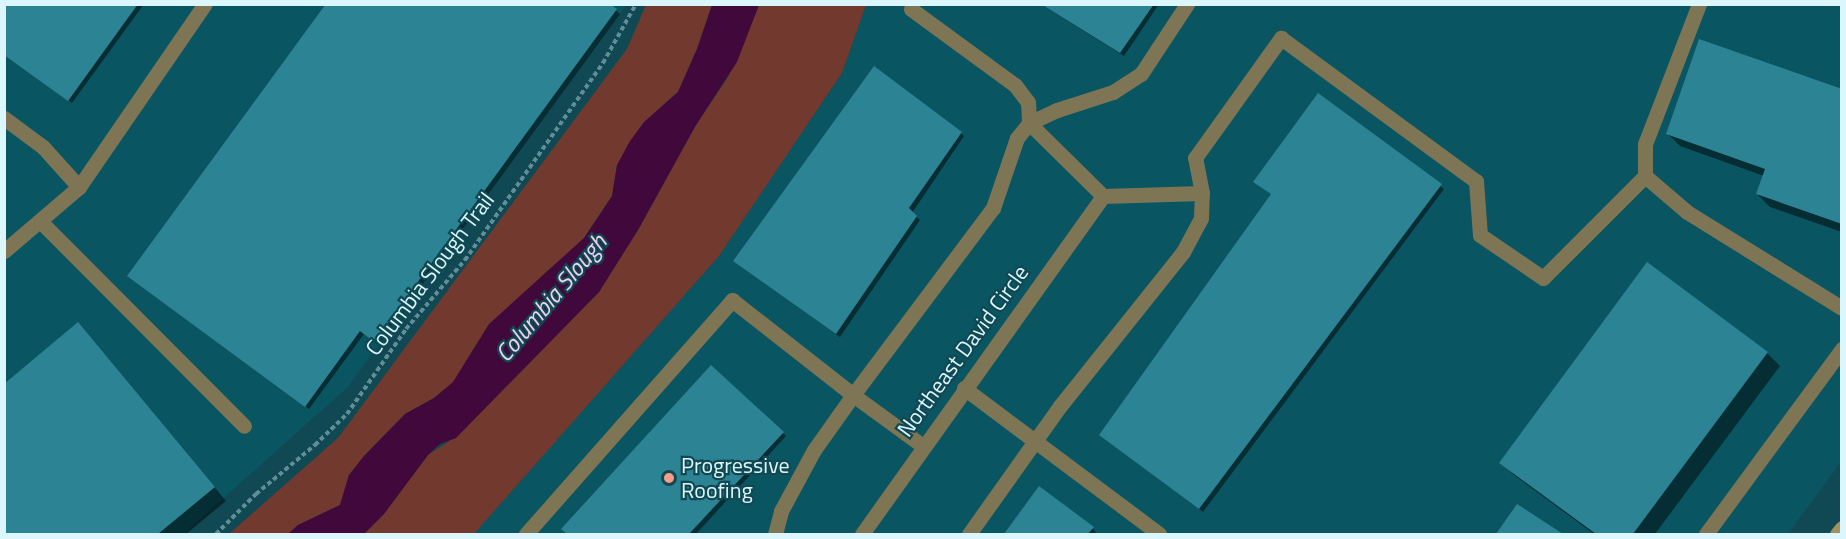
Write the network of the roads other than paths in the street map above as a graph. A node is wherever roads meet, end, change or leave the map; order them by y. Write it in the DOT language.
graph roads {
  1 [pos="205,4"];
  2 [pos="1187,4"];
  3 [pos="1700,4"];
  4 [pos="911,9"];
  5 [pos="4,118"];
  6 [pos="1029,123"];
  7 [pos="1645,176"];
  8 [pos="79,187"];
  9 [pos="1202,193"];
  10 [pos="1103,196"];
  11 [pos="40,221"];
  12 [pos="4,251"];
  13 [pos="1842,308"];
  14 [pos="1842,349"];
  15 [pos="964,388"];
  16 [pos="853,395"];
  17 [pos="244,426"];
  18 [pos="1036,440"];
  19 [pos="923,447"];
  20 [pos="1842,528"];
  21 [pos="526,534"];
  22 [pos="775,534"];
  23 [pos="862,534"];
  24 [pos="969,534"];
  25 [pos="1159,534"];
  26 [pos="1706,534"];
  27 [pos="1837,534"];
  1 -- 8 [label="street"];
  2 -- 6 [label="street"];
  3 -- 7 [label="street"];
  4 -- 6 [label="street"];
  5 -- 8 [label="street"];
  6 -- 10 [label="street"];
  6 -- 16 [label="street"];
  7 -- 9 [label="street"];
  7 -- 13 [label="street"];
  8 -- 11 [label="street"];
  9 -- 10 [label="street"];
  9 -- 18 [label="street"];
  10 -- 15 [label="street, Northeast David Circle"];
  11 -- 12 [label="street"];
  11 -- 17 [label="street"];
  14 -- 26 [label="street"];
  15 -- 18 [label="street"];
  15 -- 19 [label="street, Northeast David Circle"];
  16 -- 19 [label="street"];
  16 -- 21 [label="street"];
  16 -- 22 [label="street"];
  18 -- 24 [label="street"];
  18 -- 25 [label="street"];
  19 -- 23 [label="street, Northeast David Circle"];
  20 -- 27 [label="street"];
}
